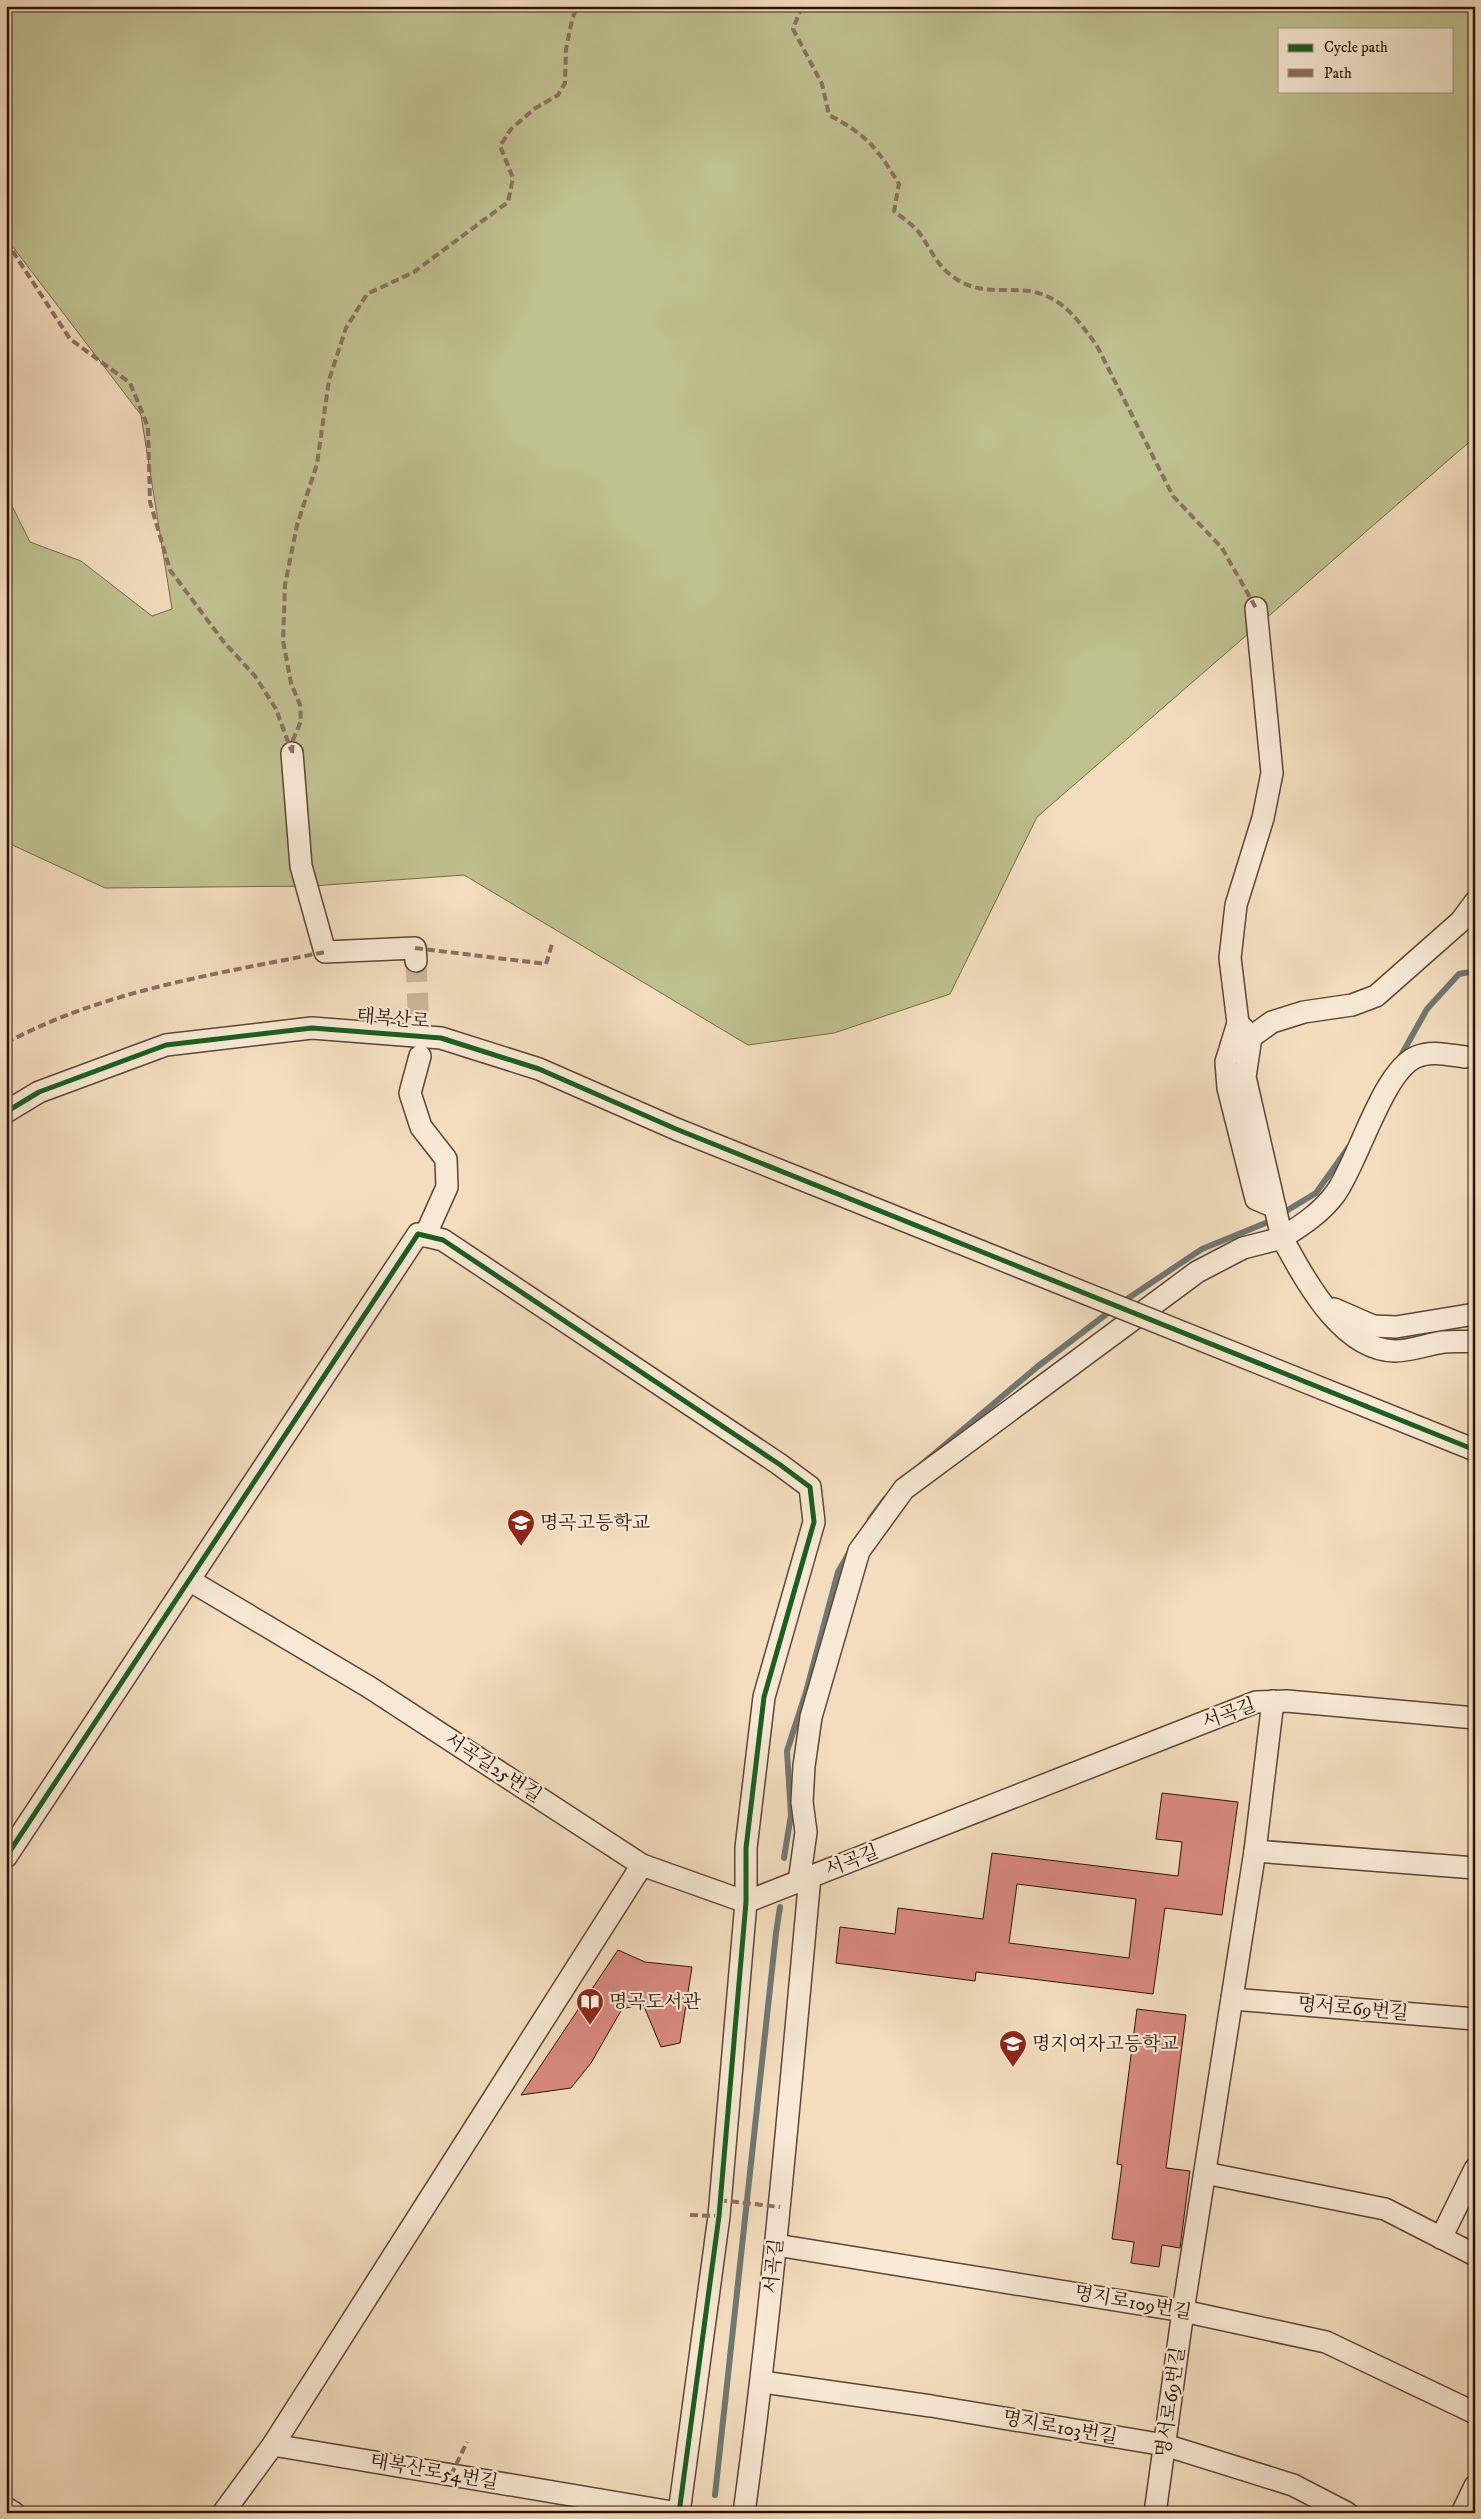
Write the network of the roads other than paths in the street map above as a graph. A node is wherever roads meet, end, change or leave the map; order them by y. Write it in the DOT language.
graph roads {
  1 [pos="1256,608"];
  2 [pos="292,753"];
  3 [pos="1475,902"];
  4 [pos="416,961"];
  5 [pos="1244,1030"];
  6 [pos="420,1056"];
  7 [pos="1465,1057"];
  8 [pos="6,1112"];
  9 [pos="425,1236"];
  10 [pos="1282,1238"];
  11 [pos="1322,1304"];
  12 [pos="1475,1314"];
  13 [pos="1475,1342"];
  14 [pos="1475,1450"];
  15 [pos="189,1580"];
  16 [pos="1273,1702"];
  17 [pos="1475,1718"];
  18 [pos="1255,1851"];
  19 [pos="6,1857"];
  20 [pos="642,1865"];
  21 [pos="1475,1868"];
  22 [pos="804,1880"];
  23 [pos="746,1902"];
  24 [pos="1232,1999"];
  25 [pos="1475,2018"];
  26 [pos="1475,2169"];
  27 [pos="1205,2173"];
  28 [pos="1441,2238"];
  29 [pos="776,2244"];
  30 [pos="1475,2255"];
  31 [pos="1183,2311"];
  32 [pos="762,2382"];
  33 [pos="1475,2413"];
  34 [pos="273,2445"];
  35 [pos="1165,2446"];
  36 [pos="1475,2486"];
  37 [pos="6,2508"];
  38 [pos="14,2513"];
  39 [pos="223,2513"];
  40 [pos="679,2513"];
  41 [pos="744,2513"];
  42 [pos="1155,2513"];
  43 [pos="1347,2513"];
  44 [pos="1462,2513"];
  1 -- 5 [label="street"];
  2 -- 4 [label="street"];
  3 -- 5 [label="street"];
  5 -- 10 [label="street"];
  6 -- 9 [label="street"];
  7 -- 10 [label="street"];
  8 -- 14 [label="street, 태복산로, bridge"];
  9 -- 15 [label="street"];
  9 -- 23 [label="street"];
  10 -- 11 [label="street"];
  10 -- 22 [label="street"];
  11 -- 12 [label="street"];
  11 -- 13 [label="street"];
  15 -- 19 [label="street"];
  15 -- 20 [label="street, 서곡길25번길"];
  16 -- 17 [label="street, 서곡길"];
  16 -- 18 [label="street, 명서로69번길"];
  16 -- 22 [label="street, 서곡길"];
  18 -- 21 [label="street"];
  18 -- 24 [label="street, 명서로69번길"];
  20 -- 23 [label="street, 서곡길25번길"];
  20 -- 34 [label="street"];
  22 -- 23 [label="street"];
  22 -- 29 [label="street, 서곡길"];
  23 -- 40 [label="street"];
  24 -- 25 [label="street, 명서로69번길"];
  24 -- 27 [label="street, 명서로69번길"];
  26 -- 28 [label="street"];
  27 -- 28 [label="street"];
  27 -- 31 [label="street, 명서로69번길"];
  28 -- 30 [label="street"];
  29 -- 31 [label="street, 명지로109번길"];
  29 -- 32 [label="street, 서곡길"];
  31 -- 33 [label="street, 명지로109번길"];
  31 -- 35 [label="street, 명서로69번길"];
  32 -- 35 [label="street, 명지로103번길"];
  32 -- 41 [label="street, 서곡길"];
  34 -- 39 [label="street"];
  34 -- 40 [label="street, 태복산로54번길"];
  35 -- 42 [label="street, 명서로69번길"];
  35 -- 43 [label="street, 명지로103번길"];
  36 -- 44 [label="street"];
  37 -- 38 [label="street"];
}
